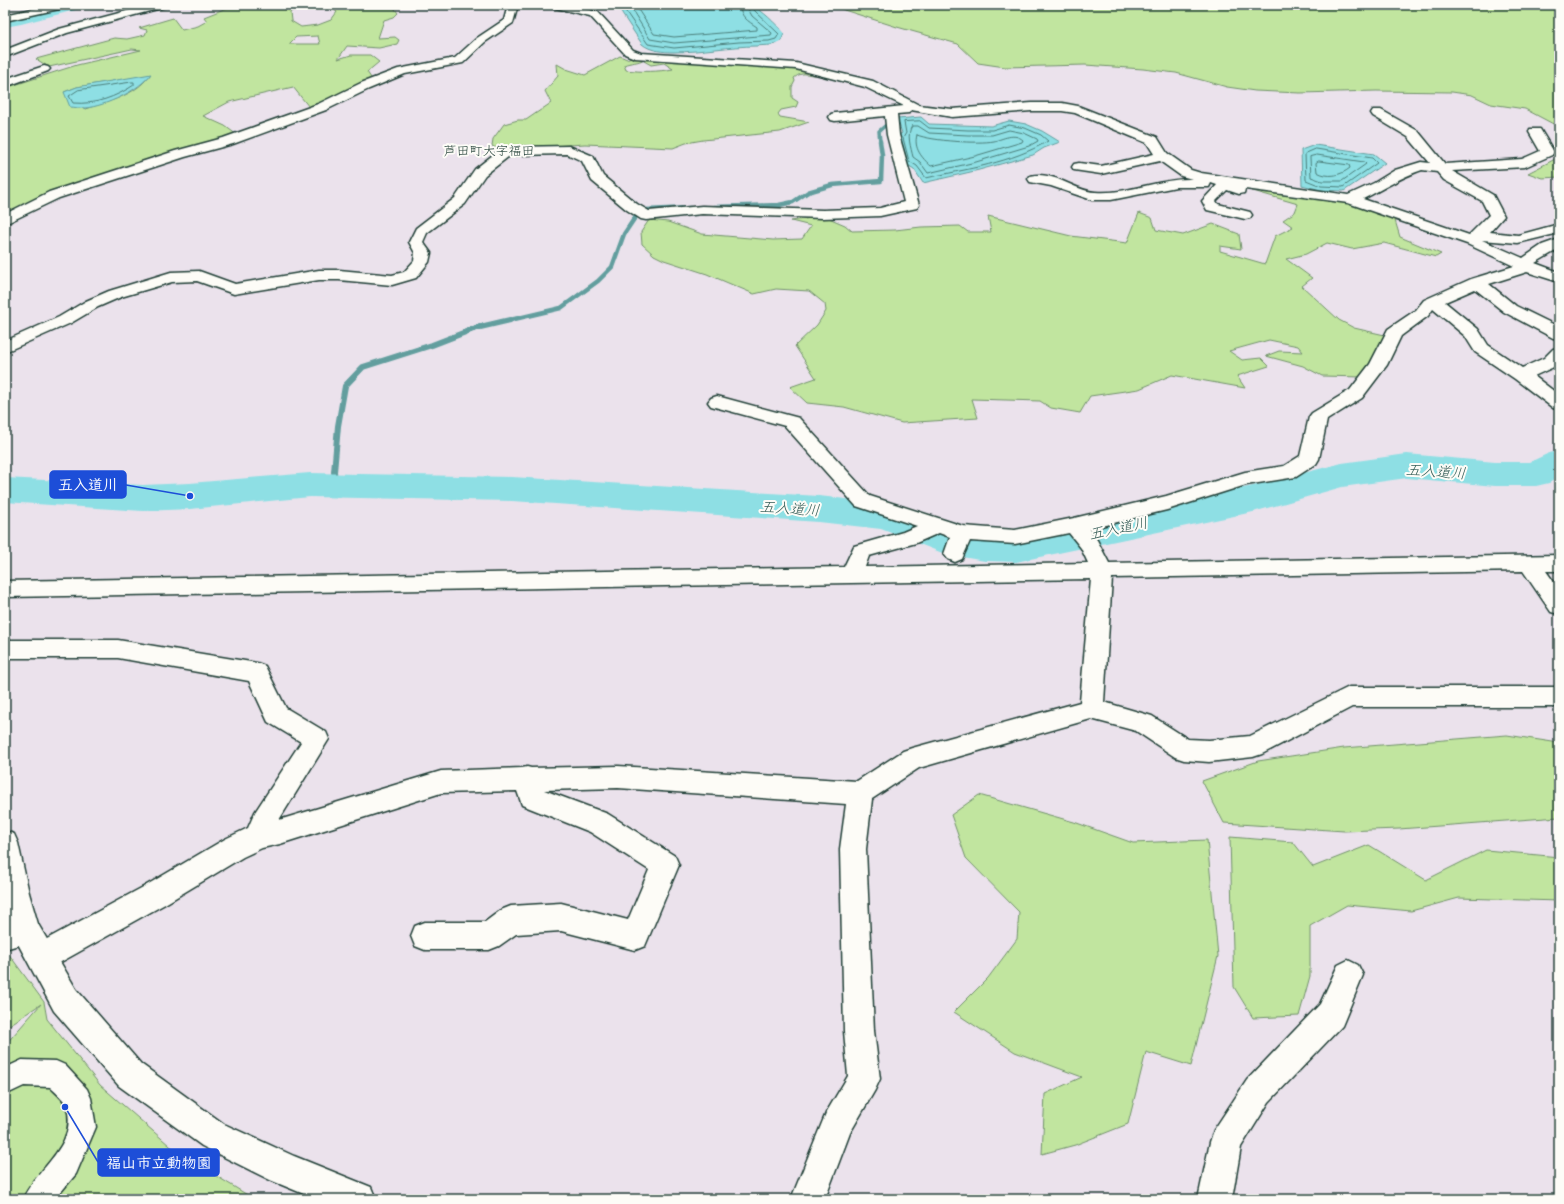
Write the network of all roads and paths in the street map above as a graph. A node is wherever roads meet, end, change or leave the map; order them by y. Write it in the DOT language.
graph roads {
  1 [pos="64,5"];
  2 [pos="161,5"];
  3 [pos="513,5"];
  4 [pos="555,5"];
  5 [pos="30,13"];
  6 [pos="5,18"];
  7 [pos="63,30"];
  8 [pos="5,54"];
  9 [pos="44,69"];
  10 [pos="5,83"];
  11 [pos="916,108"];
  12 [pos="891,112"];
  13 [pos="1377,113"];
  14 [pos="835,117"];
  15 [pos="1535,132"];
  16 [pos="1162,156"];
  17 [pos="1079,167"];
  18 [pos="1442,168"];
  19 [pos="1035,179"];
  20 [pos="1225,184"];
  21 [pos="1350,199"];
  22 [pos="1292,205"];
  23 [pos="1245,215"];
  24 [pos="5,220"];
  25 [pos="1557,234"];
  26 [pos="1475,238"];
  27 [pos="1527,266"];
  28 [pos="1559,277"];
  29 [pos="1477,282"];
  30 [pos="1434,301"];
  31 [pos="1559,334"];
  32 [pos="5,347"];
  33 [pos="1559,353"];
  34 [pos="1522,375"];
  35 [pos="717,402"];
  36 [pos="1559,404"];
  37 [pos="938,525"];
  38 [pos="1074,525"];
  39 [pos="962,533"];
  40 [pos="955,554"];
  41 [pos="1559,563"];
  42 [pos="1530,564"];
  43 [pos="1102,571"];
  44 [pos="851,575"];
  45 [pos="5,589"];
  46 [pos="1559,606"];
  47 [pos="5,649"];
  48 [pos="1559,697"];
  49 [pos="1091,709"];
  50 [pos="527,778"];
  51 [pos="860,792"];
  52 [pos="259,836"];
  53 [pos="5,843"];
  54 [pos="16,933"];
  55 [pos="425,936"];
  56 [pos="42,957"];
  57 [pos="1348,975"];
  58 [pos="5,1082"];
  59 [pos="37,1199"];
  60 [pos="360,1199"];
  61 [pos="808,1199"];
  62 [pos="1215,1199"];
  1 -- 5 [label="street"];
  2 -- 7 [label="street"];
  3 -- 24 [label="street"];
  4 -- 11 [label="street"];
  5 -- 6 [label="street"];
  5 -- 7 [label="street"];
  7 -- 8 [label="street"];
  9 -- 10 [label="street"];
  11 -- 12 [label="street"];
  11 -- 16 [label="street"];
  12 -- 14 [label="street"];
  12 -- 32 [label="street"];
  13 -- 18 [label="street"];
  15 -- 18 [label="street"];
  16 -- 17 [label="street"];
  16 -- 20 [label="street"];
  18 -- 21 [label="street"];
  18 -- 26 [label="street"];
  19 -- 20 [label="street"];
  20 -- 21 [label="street"];
  20 -- 22 [label="street"];
  20 -- 23 [label="street"];
  21 -- 26 [label="street"];
  25 -- 26 [label="street"];
  25 -- 27 [label="street"];
  26 -- 27 [label="street"];
  27 -- 28 [label="street"];
  27 -- 29 [label="street"];
  29 -- 30 [label="street"];
  29 -- 31 [label="street"];
  30 -- 34 [label="street"];
  30 -- 38 [label="street"];
  33 -- 34 [label="street"];
  34 -- 36 [label="street"];
  35 -- 37 [label="street"];
  37 -- 39 [label="street"];
  37 -- 44 [label="street"];
  38 -- 39 [label="street"];
  38 -- 43 [label="street"];
  39 -- 40 [label="street"];
  41 -- 42 [label="street"];
  42 -- 43 [label="street"];
  42 -- 46 [label="street"];
  43 -- 44 [label="street"];
  43 -- 49 [label="street"];
  44 -- 45 [label="street"];
  47 -- 52 [label="street"];
  48 -- 49 [label="street"];
  49 -- 51 [label="street"];
  50 -- 51 [label="street"];
  50 -- 52 [label="street"];
  50 -- 55 [label="street"];
  51 -- 61 [label="street"];
  52 -- 56 [label="street"];
  53 -- 54 [label="street"];
  54 -- 56 [label="street"];
  56 -- 60 [label="street"];
  57 -- 62 [label="street"];
  58 -- 59 [label="street"];
}
